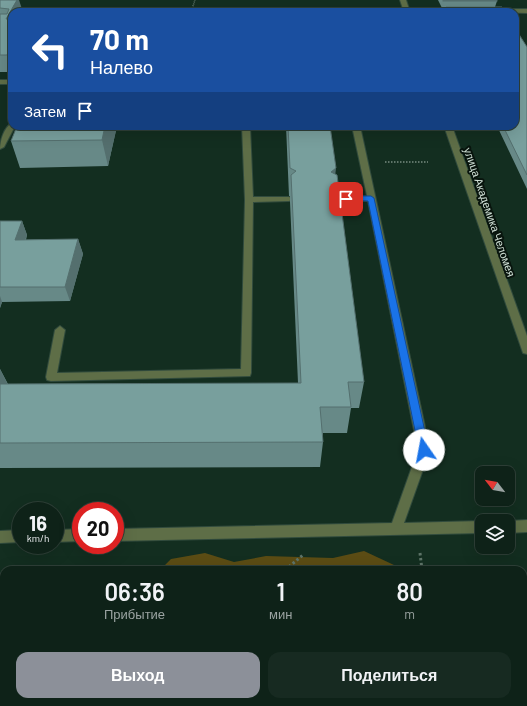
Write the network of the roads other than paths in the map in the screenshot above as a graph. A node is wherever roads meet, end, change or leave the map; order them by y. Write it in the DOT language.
graph roads {
  1 [pos="9,130"];
  2 [pos="246,130"];
  3 [pos="357,130"];
  4 [pos="449,130"];
  5 [pos="0,147"];
  6 [pos="371,198"];
  7 [pos="289,199"];
  8 [pos="334,199"];
  9 [pos="249,200"];
  10 [pos="60,330"];
  11 [pos="527,350"];
  12 [pos="527,526"];
  13 [pos="475,527"];
  14 [pos="515,527"];
  15 [pos="396,529"];
  16 [pos="124,535"];
  17 [pos="12,536"];
  18 [pos="0,537"];
  1 -- 5 [label="street"];
  2 -- 9 [label="street"];
  3 -- 6 [label="street"];
  4 -- 11 [label="street, улица Академика Челомея"];
  6 -- 8 [label="street"];
  6 -- 15 [label="street"];
  7 -- 9 [label="street"];
  9 -- 10 [label="street"];
  12 -- 14 [label="street"];
  13 -- 15 [label="street"];
  15 -- 16 [label="street"];
  17 -- 18 [label="street"];
}
